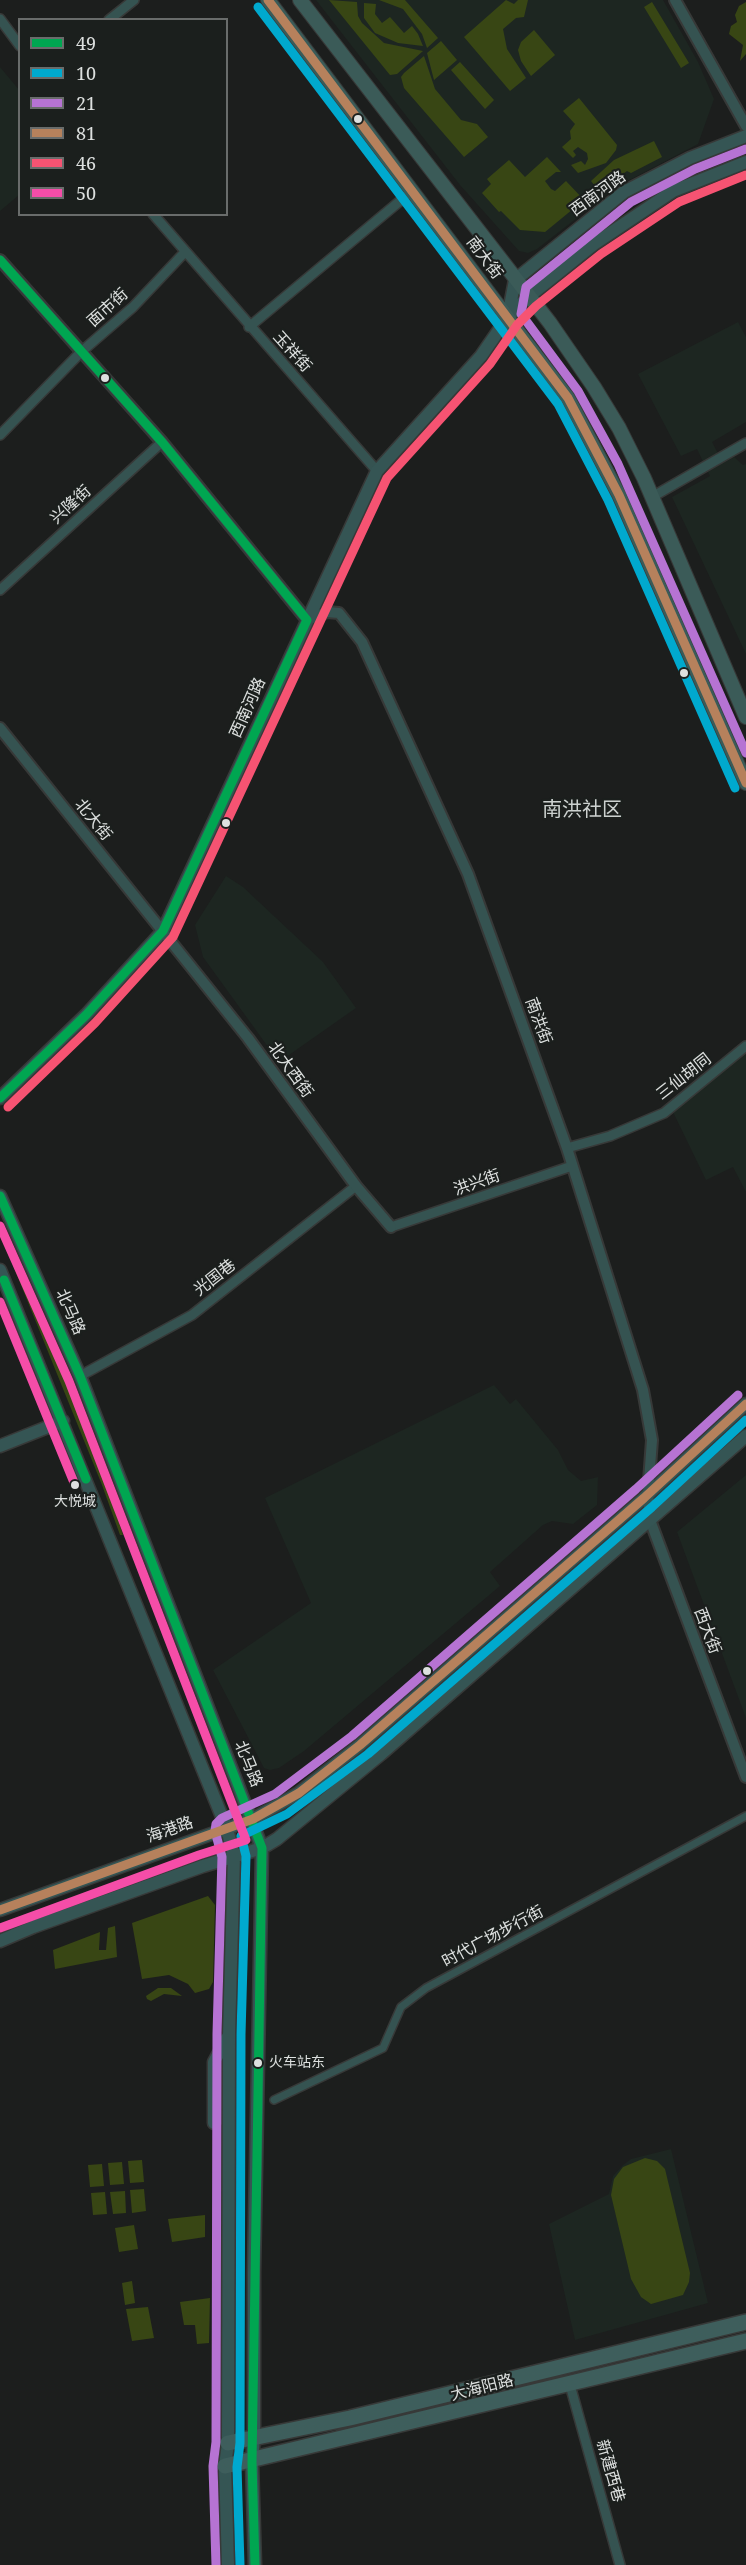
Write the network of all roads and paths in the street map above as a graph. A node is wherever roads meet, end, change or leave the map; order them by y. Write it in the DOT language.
graph roads {
  1 [pos="134,0"];
  2 [pos="268,0"];
  3 [pos="300,0"];
  4 [pos="675,0"];
  5 [pos="112,18"];
  6 [pos="0,19"];
  7 [pos="18,43"];
  8 [pos="746,126"];
  9 [pos="746,136"];
  10 [pos="746,162"];
  11 [pos="412,191"];
  12 [pos="155,216"];
  13 [pos="184,253"];
  14 [pos="0,260"];
  15 [pos="515,280"];
  16 [pos="528,297"];
  17 [pos="508,317"];
  18 [pos="249,327"];
  19 [pos="81,352"];
  20 [pos="0,435"];
  21 [pos="162,442"];
  22 [pos="746,443"];
  23 [pos="377,471"];
  24 [pos="652,497"];
  25 [pos="0,590"];
  26 [pos="307,620"];
  27 [pos="744,709"];
  28 [pos="0,728"];
  29 [pos="746,783"];
  30 [pos="163,931"];
  31 [pos="746,1046"];
  32 [pos="0,1098"];
  33 [pos="567,1148"];
  34 [pos="572,1166"];
  35 [pos="356,1186"];
  36 [pos="0,1196"];
  37 [pos="391,1227"];
  38 [pos="0,1270"];
  39 [pos="80,1376"];
  40 [pos="746,1404"];
  41 [pos="63,1421"];
  42 [pos="746,1436"];
  43 [pos="0,1446"];
  44 [pos="648,1494"];
  45 [pos="650,1521"];
  46 [pos="746,1777"];
  47 [pos="746,1816"];
  48 [pos="253,1819"];
  49 [pos="227,1828"];
  50 [pos="262,1848"];
  51 [pos="234,1856"];
  52 [pos="0,1910"];
  53 [pos="0,1941"];
  54 [pos="229,2034"];
  55 [pos="274,2100"];
  56 [pos="214,2123"];
  57 [pos="746,2322"];
  58 [pos="746,2341"];
  59 [pos="570,2385"];
  60 [pos="254,2436"];
  61 [pos="228,2443"];
  62 [pos="252,2462"];
  63 [pos="225,2466"];
  64 [pos="228,2565"];
  65 [pos="255,2565"];
  66 [pos="620,2565"];
  1 -- 5 [label="street"];
  2 -- 11 [label="main road, 南大街"];
  3 -- 15 [label="main road, 南大街"];
  4 -- 8 [label="street"];
  6 -- 7 [label="street"];
  9 -- 15 [label="main road, 西南河路"];
  10 -- 16 [label="main road, 西南河路"];
  11 -- 17 [label="main road, 南大街"];
  11 -- 18 [label="street"];
  12 -- 13 [label="street, 玉祥街"];
  13 -- 18 [label="street, 玉祥街"];
  13 -- 19 [label="street, 面市街"];
  14 -- 19 [label="street"];
  15 -- 16 [label="main road, 南大街"];
  15 -- 17 [label="main road, 西南河路"];
  16 -- 17 [label="main road, 西南河路"];
  16 -- 24 [label="main road, 南大街"];
  17 -- 23 [label="main road, 西南河路"];
  17 -- 29 [label="main road, 南大街"];
  18 -- 23 [label="street, 玉祥街"];
  19 -- 20 [label="street, 面市街"];
  19 -- 21 [label="street"];
  21 -- 25 [label="street, 兴隆街"];
  21 -- 26 [label="street"];
  22 -- 24 [label="street"];
  23 -- 26 [label="main road, 西南河路"];
  24 -- 27 [label="main road, 南大街"];
  26 -- 30 [label="main road, 西南河路"];
  26 -- 33 [label="street, 南洪街"];
  28 -- 30 [label="street, 北大街"];
  30 -- 32 [label="main road, 西南河路"];
  30 -- 35 [label="street, 北大西街"];
  31 -- 33 [label="street, 三仙胡同"];
  33 -- 34 [label="street, 南洪街"];
  34 -- 37 [label="street, 洪兴街"];
  34 -- 44 [label="street, 南洪街"];
  35 -- 37 [label="street, 北大西街"];
  35 -- 39 [label="street, 光国巷"];
  36 -- 39 [label="main road, 北马路"];
  38 -- 41 [label="main road"];
  39 -- 48 [label="main road, 北马路"];
  40 -- 44 [label="main road, 海港路"];
  41 -- 43 [label="main road"];
  41 -- 49 [label="main road"];
  42 -- 45 [label="main road"];
  44 -- 45 [label="street, 西大街"];
  44 -- 48 [label="main road, 海港路"];
  45 -- 46 [label="street, 西大街"];
  45 -- 50 [label="main road"];
  47 -- 55 [label="street, 时代广场步行街"];
  48 -- 49 [label="main road, 海港路"];
  48 -- 50 [label="main road, 北马路"];
  49 -- 51 [label="main road"];
  49 -- 52 [label="main road, 海港路"];
  50 -- 51 [label="main road"];
  50 -- 60 [label="main road, 北马路"];
  51 -- 53 [label="main road"];
  51 -- 54 [label="main road"];
  54 -- 56 [label="main road"];
  54 -- 61 [label="main road"];
  57 -- 60 [label="highway, 大海阳路"];
  58 -- 59 [label="highway, 大海阳路"];
  59 -- 62 [label="highway, 大海阳路"];
  59 -- 66 [label="street, 新建西巷"];
  60 -- 61 [label="highway, 大海阳路"];
  60 -- 62 [label="main road, 北马路"];
  61 -- 63 [label="main road"];
  62 -- 63 [label="highway, 大海阳路"];
  62 -- 65 [label="main road, 北马路"];
  63 -- 64 [label="main road"];
}
